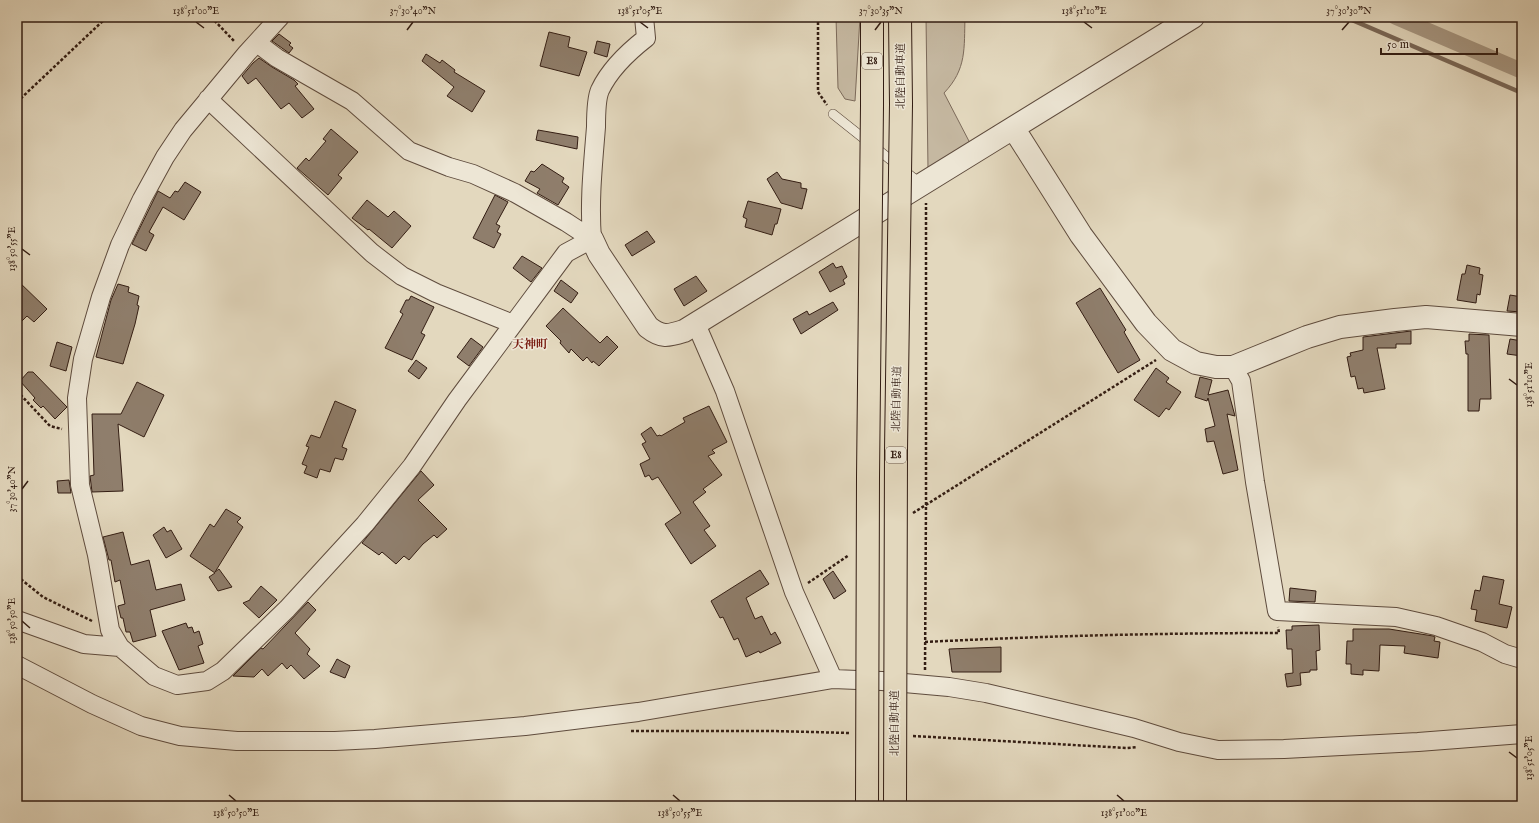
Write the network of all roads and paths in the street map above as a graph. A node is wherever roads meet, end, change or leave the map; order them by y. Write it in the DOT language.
graph roads {
  1 [pos="107,17"];
  2 [pos="211,17"];
  3 [pos="280,17"];
  4 [pos="644,17"];
  5 [pos="818,17"];
  6 [pos="872,17"];
  7 [pos="900,17"];
  8 [pos="1193,17"];
  9 [pos="252,48"];
  10 [pos="208,99"];
  11 [pos="17,102"];
  12 [pos="833,114"];
  13 [pos="1014,129"];
  14 [pos="922,185"];
  15 [pos="592,240"];
  16 [pos="513,324"];
  17 [pos="696,324"];
  18 [pos="1522,325"];
  19 [pos="1172,350"];
  20 [pos="1233,367"];
  21 [pos="17,391"];
  22 [pos="78,433"];
  23 [pos="926,504"];
  24 [pos="907,517"];
  25 [pos="854,552"];
  26 [pos="17,576"];
  27 [pos="794,592"];
  28 [pos="1277,610"];
  29 [pos="17,620"];
  30 [pos="110,630"];
  31 [pos="925,642"];
  32 [pos="120,647"];
  33 [pos="1522,659"];
  34 [pos="17,665"];
  35 [pos="833,679"];
  36 [pos="925,685"];
  37 [pos="1522,734"];
  38 [pos="867,806"];
  39 [pos="895,806"];
  1 -- 11 [label="path"];
  2 -- 9 [label="path"];
  3 -- 9 [label="street"];
  4 -- 15 [label="street"];
  5 -- 12 [label="path"];
  6 -- 38 [label="highway, E8, bridge"];
  7 -- 39 [label="highway, 北陸自動車道 / E8, bridge"];
  8 -- 13 [label="street"];
  9 -- 10 [label="street"];
  9 -- 15 [label="street"];
  10 -- 16 [label="street"];
  10 -- 22 [label="street"];
  12 -- 14 [label="lane"];
  13 -- 14 [label="street"];
  13 -- 19 [label="street"];
  14 -- 17 [label="street"];
  14 -- 23 [label="path"];
  15 -- 16 [label="street"];
  15 -- 17 [label="street"];
  16 -- 32 [label="street"];
  17 -- 27 [label="street"];
  18 -- 20 [label="street"];
  19 -- 20 [label="street"];
  19 -- 23 [label="path"];
  20 -- 28 [label="street"];
  21 -- 22 [label="path"];
  22 -- 30 [label="street"];
  23 -- 24 [label="path"];
  23 -- 31 [label="path"];
  25 -- 27 [label="path"];
  26 -- 30 [label="path"];
  27 -- 35 [label="street"];
  28 -- 31 [label="path"];
  28 -- 33 [label="street"];
  29 -- 32 [label="street"];
  30 -- 32 [label="street"];
  31 -- 36 [label="path"];
  34 -- 35 [label="street"];
  35 -- 36 [label="street"];
  36 -- 37 [label="street"];
}
